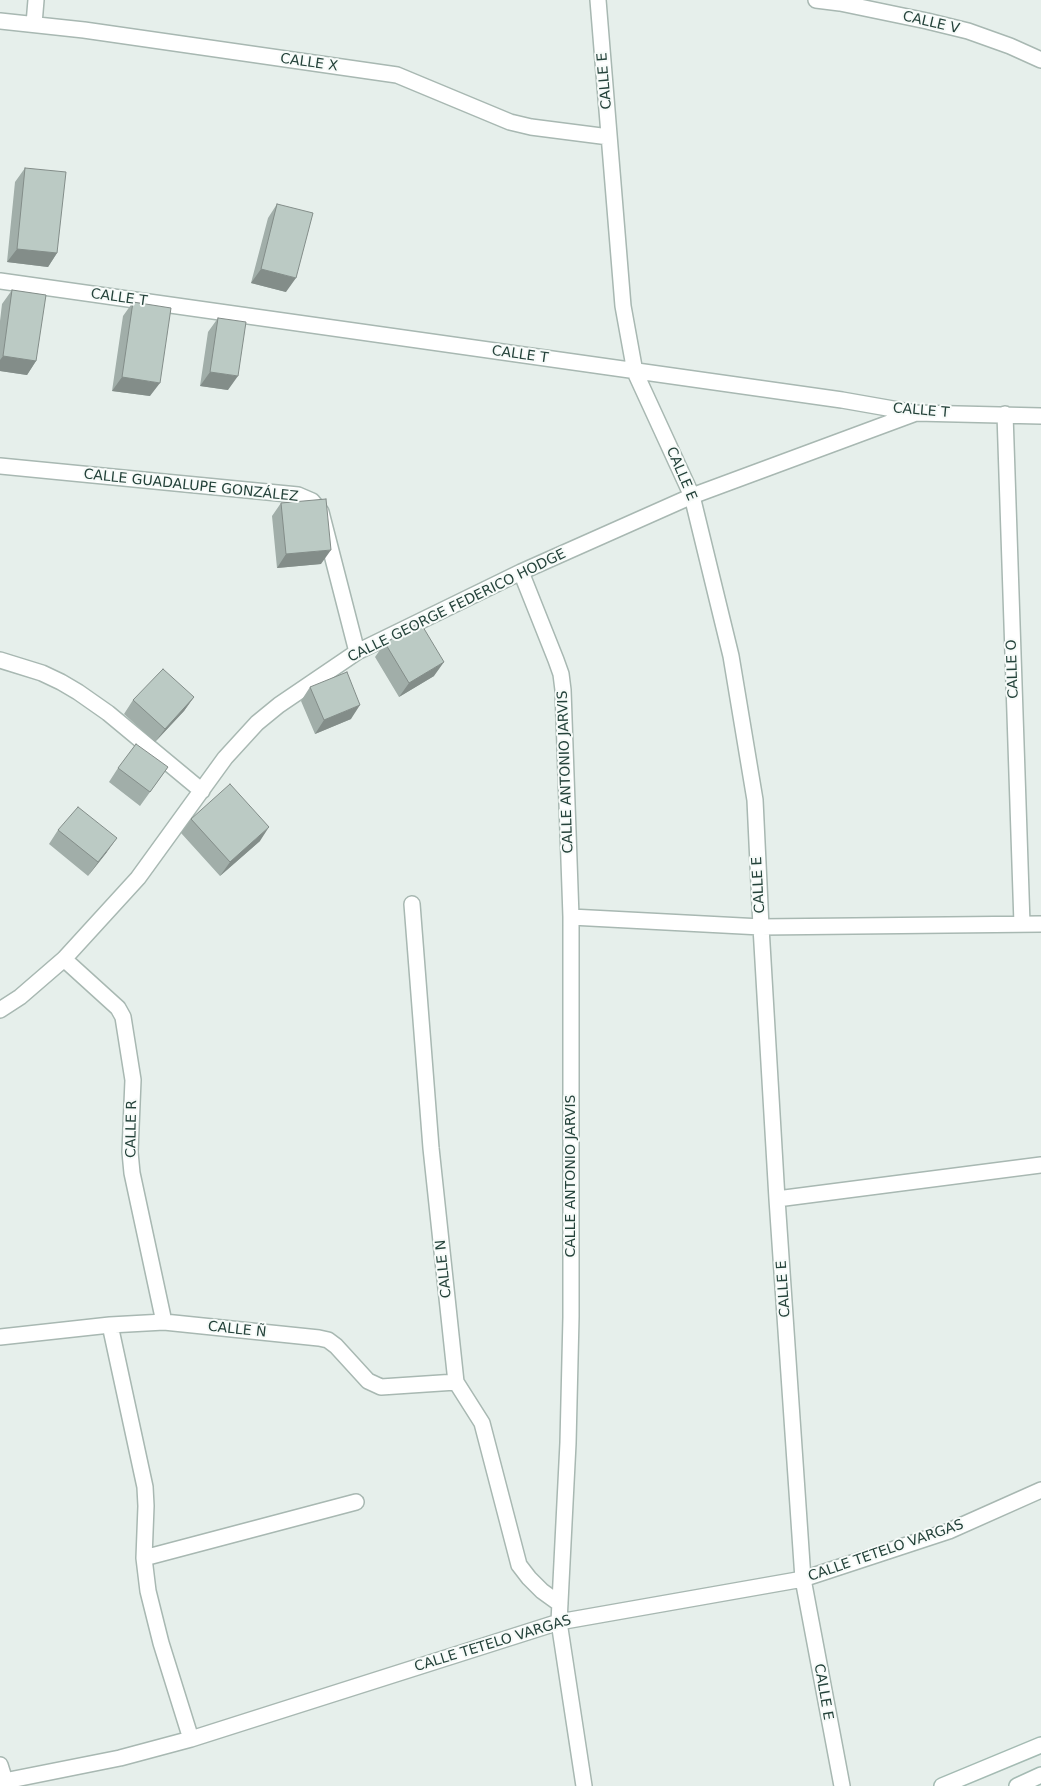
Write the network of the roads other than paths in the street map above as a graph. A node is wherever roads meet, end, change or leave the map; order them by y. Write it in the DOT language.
graph roads {
  1 [pos="36,0"];
  2 [pos="598,0"];
  3 [pos="816,0"];
  4 [pos="0,21"];
  5 [pos="34,24"];
  6 [pos="1041,60"];
  7 [pos="609,138"];
  8 [pos="0,281"];
  9 [pos="634,372"];
  10 [pos="916,413"];
  11 [pos="1004,414"];
  12 [pos="1041,416"];
  13 [pos="0,466"];
  14 [pos="692,496"];
  15 [pos="521,572"];
  16 [pos="357,652"];
  17 [pos="0,660"];
  18 [pos="202,791"];
  19 [pos="412,904"];
  20 [pos="571,917"];
  21 [pos="1022,924"];
  22 [pos="1041,924"];
  23 [pos="761,927"];
  24 [pos="64,959"];
  25 [pos="0,1010"];
  26 [pos="1041,1165"];
  27 [pos="777,1198"];
  28 [pos="164,1322"];
  29 [pos="110,1325"];
  30 [pos="0,1337"];
  31 [pos="456,1382"];
  32 [pos="1041,1490"];
  33 [pos="356,1502"];
  34 [pos="144,1558"];
  35 [pos="804,1579"];
  36 [pos="560,1604"];
  37 [pos="559,1622"];
  38 [pos="191,1739"];
  39 [pos="1041,1745"];
  40 [pos="0,1765"];
  41 [pos="1041,1775"];
  42 [pos="2,1781"];
  43 [pos="584,1786"];
  44 [pos="842,1786"];
  45 [pos="942,1786"];
  46 [pos="1017,1786"];
  1 -- 5 [label="street"];
  2 -- 7 [label="street, CALLE E"];
  3 -- 6 [label="street, CALLE V"];
  4 -- 5 [label="street, CALLE X"];
  5 -- 7 [label="street, CALLE X"];
  7 -- 9 [label="street, CALLE E"];
  8 -- 9 [label="street, CALLE T"];
  9 -- 10 [label="street, CALLE T"];
  9 -- 14 [label="street, CALLE E"];
  10 -- 11 [label="street, CALLE T"];
  10 -- 14 [label="street, CALLE GEORGE FEDERICO HODGE"];
  11 -- 12 [label="street, CALLE T"];
  11 -- 21 [label="street, CALLE O"];
  13 -- 16 [label="street, CALLE GUADALUPE GONZÁLEZ"];
  14 -- 15 [label="street, CALLE GEORGE FEDERICO HODGE"];
  14 -- 23 [label="street, CALLE E"];
  15 -- 16 [label="street, CALLE GEORGE FEDERICO HODGE"];
  15 -- 20 [label="street, CALLE ANTONIO JARVIS"];
  16 -- 18 [label="street, CALLE GEORGE FEDERICO HODGE"];
  17 -- 18 [label="street"];
  18 -- 24 [label="street, CALLE GEORGE FEDERICO HODGE"];
  19 -- 31 [label="street, CALLE N"];
  20 -- 23 [label="street"];
  20 -- 36 [label="street, CALLE ANTONIO JARVIS"];
  21 -- 22 [label="street"];
  21 -- 23 [label="street"];
  23 -- 27 [label="street, CALLE E"];
  24 -- 25 [label="street, CALLE GEORGE FEDERICO HODGE"];
  24 -- 28 [label="street, CALLE R"];
  26 -- 27 [label="street"];
  27 -- 35 [label="street, CALLE E"];
  28 -- 29 [label="street, CALLE Ñ"];
  28 -- 31 [label="street, CALLE Ñ"];
  29 -- 30 [label="street, CALLE Ñ"];
  29 -- 34 [label="street"];
  31 -- 36 [label="street, CALLE N"];
  32 -- 35 [label="street, CALLE TETELO VARGAS"];
  33 -- 34 [label="street"];
  34 -- 38 [label="street"];
  35 -- 37 [label="street, CALLE TETELO VARGAS"];
  35 -- 44 [label="street, CALLE E"];
  36 -- 37 [label="street, CALLE ANTONIO JARVIS"];
  37 -- 38 [label="street, CALLE TETELO VARGAS"];
  37 -- 43 [label="street, CALLE ANTONIO JARVIS"];
  38 -- 42 [label="street, CALLE TETELO VARGAS"];
  39 -- 45 [label="street"];
  40 -- 42 [label="street"];
  41 -- 46 [label="street"];
}
